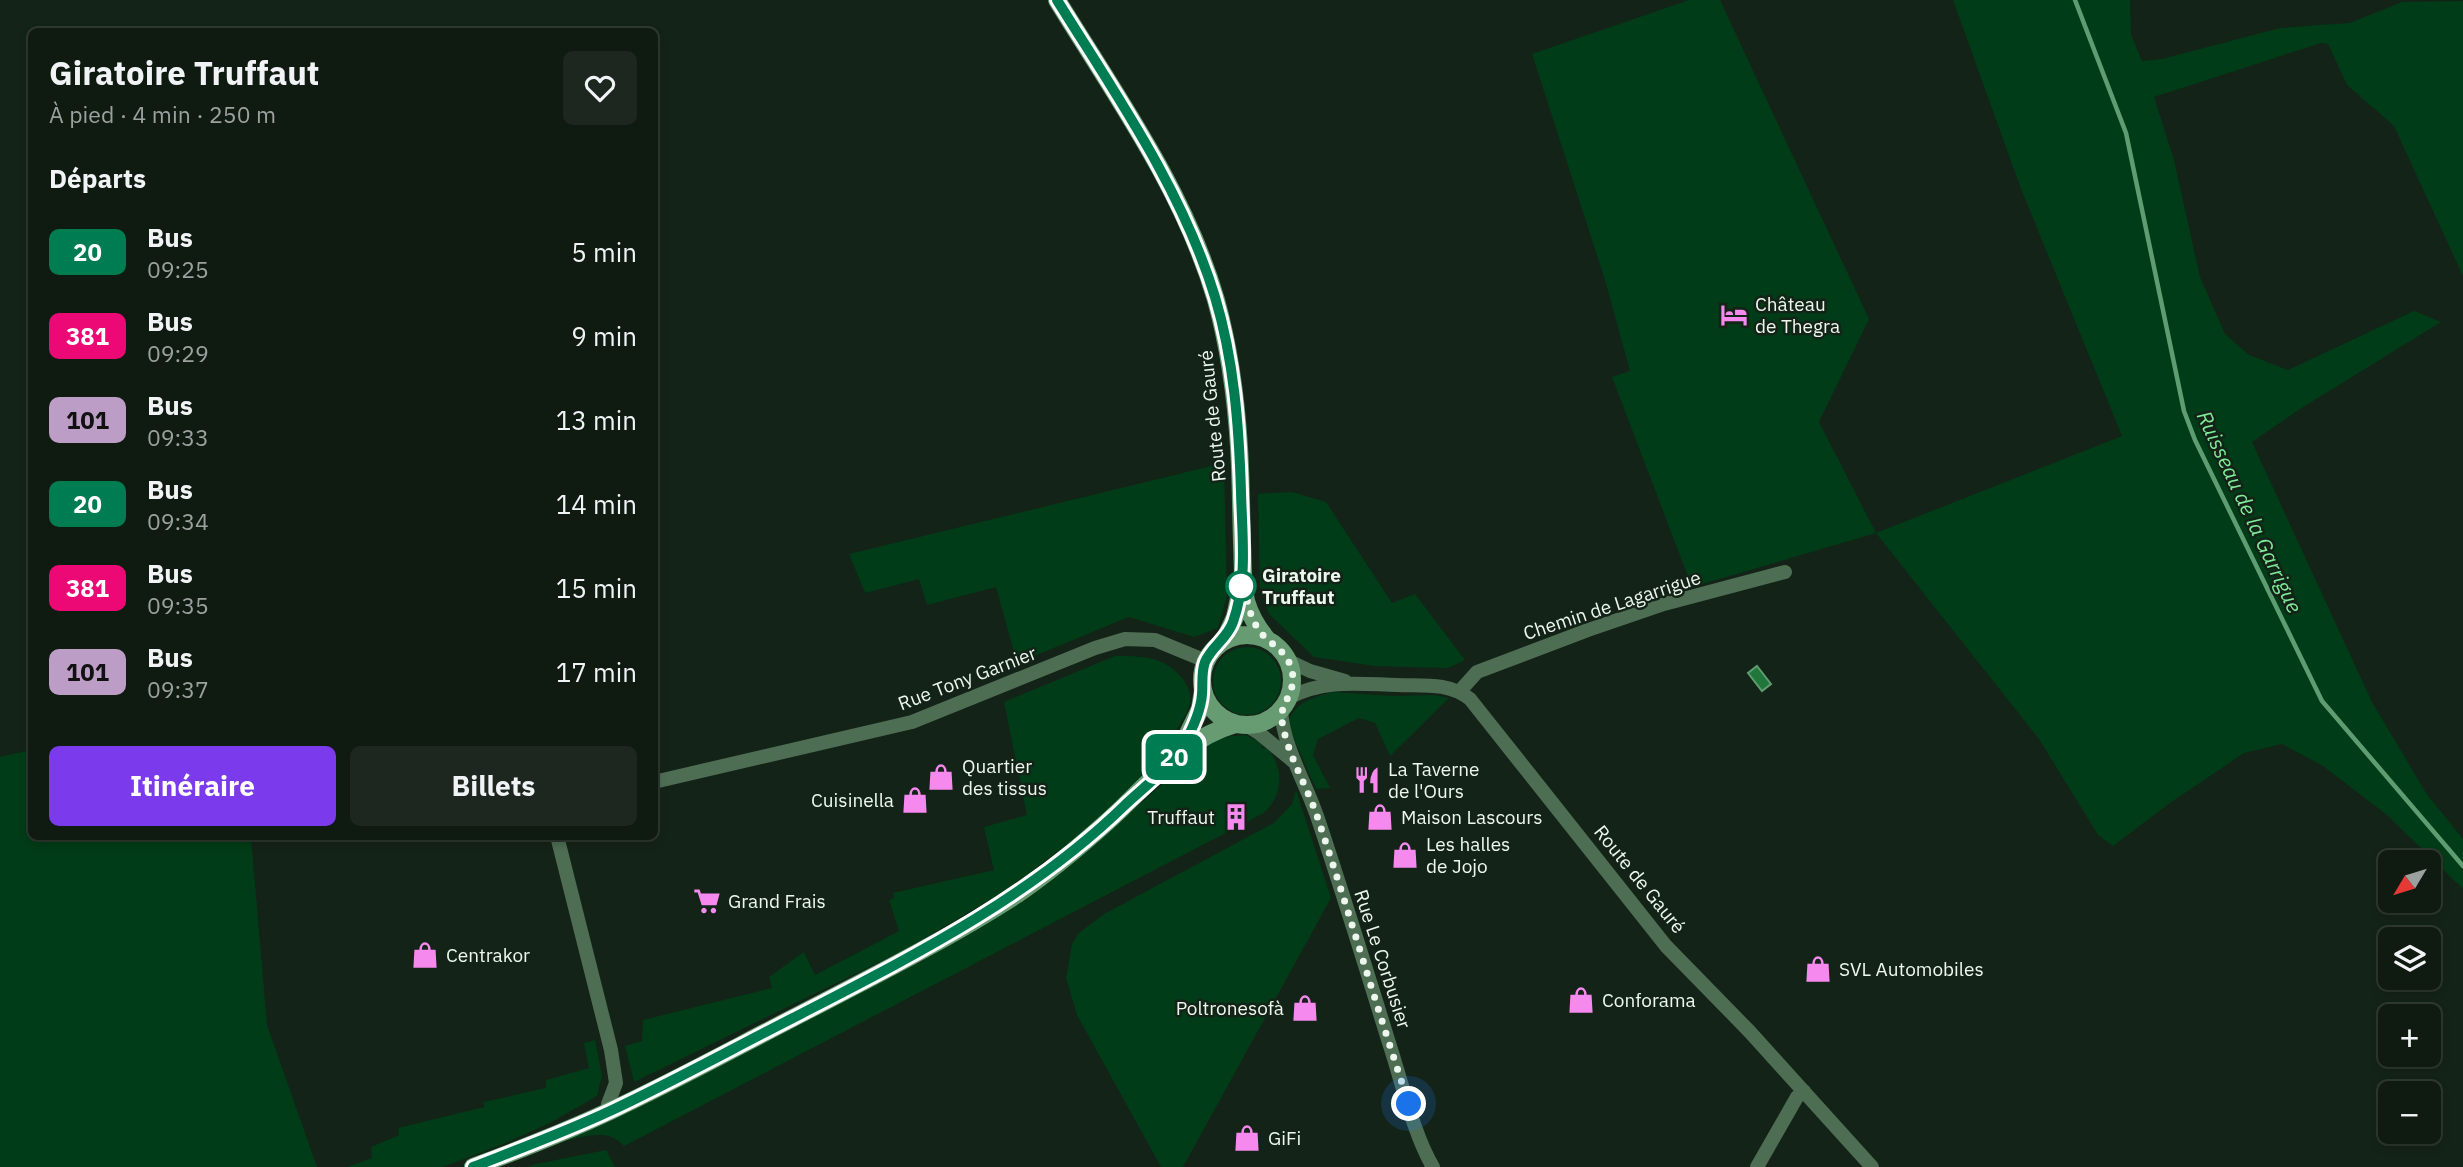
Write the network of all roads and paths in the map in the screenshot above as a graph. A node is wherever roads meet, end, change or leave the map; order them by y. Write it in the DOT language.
graph roads {
  1 [pos="1057,0"];
  2 [pos="1785,572"];
  3 [pos="1243,575"];
  4 [pos="1266,638"];
  5 [pos="1224,641"];
  6 [pos="1206,661"];
  7 [pos="1289,661"];
  8 [pos="1350,682"];
  9 [pos="1203,690"];
  10 [pos="1460,691"];
  11 [pos="1285,704"];
  12 [pos="1240,725"];
  13 [pos="1180,750"];
  14 [pos="1294,762"];
  15 [pos="658,781"];
  16 [pos="558,840"];
  17 [pos="1804,1091"];
  18 [pos="609,1112"];
  19 [pos="472,1167"];
  20 [pos="1433,1167"];
  21 [pos="1757,1167"];
  22 [pos="1872,1167"];
  1 -- 3 [label="street, Route de Gauré"];
  2 -- 10 [label="street, Chemin de Lagarrigue"];
  3 -- 4 [label="street, Route de Gauré"];
  3 -- 5 [label="street, Route de Gauré"];
  4 -- 5 [label="street"];
  4 -- 7 [label="street"];
  5 -- 6 [label="street"];
  6 -- 9 [label="street"];
  6 -- 15 [label="street, Rue Tony Garnier"];
  7 -- 8 [label="street"];
  7 -- 11 [label="street"];
  8 -- 10 [label="street"];
  8 -- 11 [label="street"];
  9 -- 12 [label="street"];
  9 -- 13 [label="street"];
  10 -- 17 [label="street, Route de Gauré"];
  11 -- 12 [label="street"];
  11 -- 14 [label="street, Rue Le Corbusier"];
  12 -- 13 [label="street"];
  12 -- 14 [label="street, Rue Le Corbusier"];
  13 -- 18 [label="street"];
  14 -- 20 [label="street, Rue Le Corbusier"];
  16 -- 18 [label="street"];
  17 -- 21 [label="street"];
  17 -- 22 [label="street, Route de Gauré"];
  18 -- 19 [label="street"];
}
